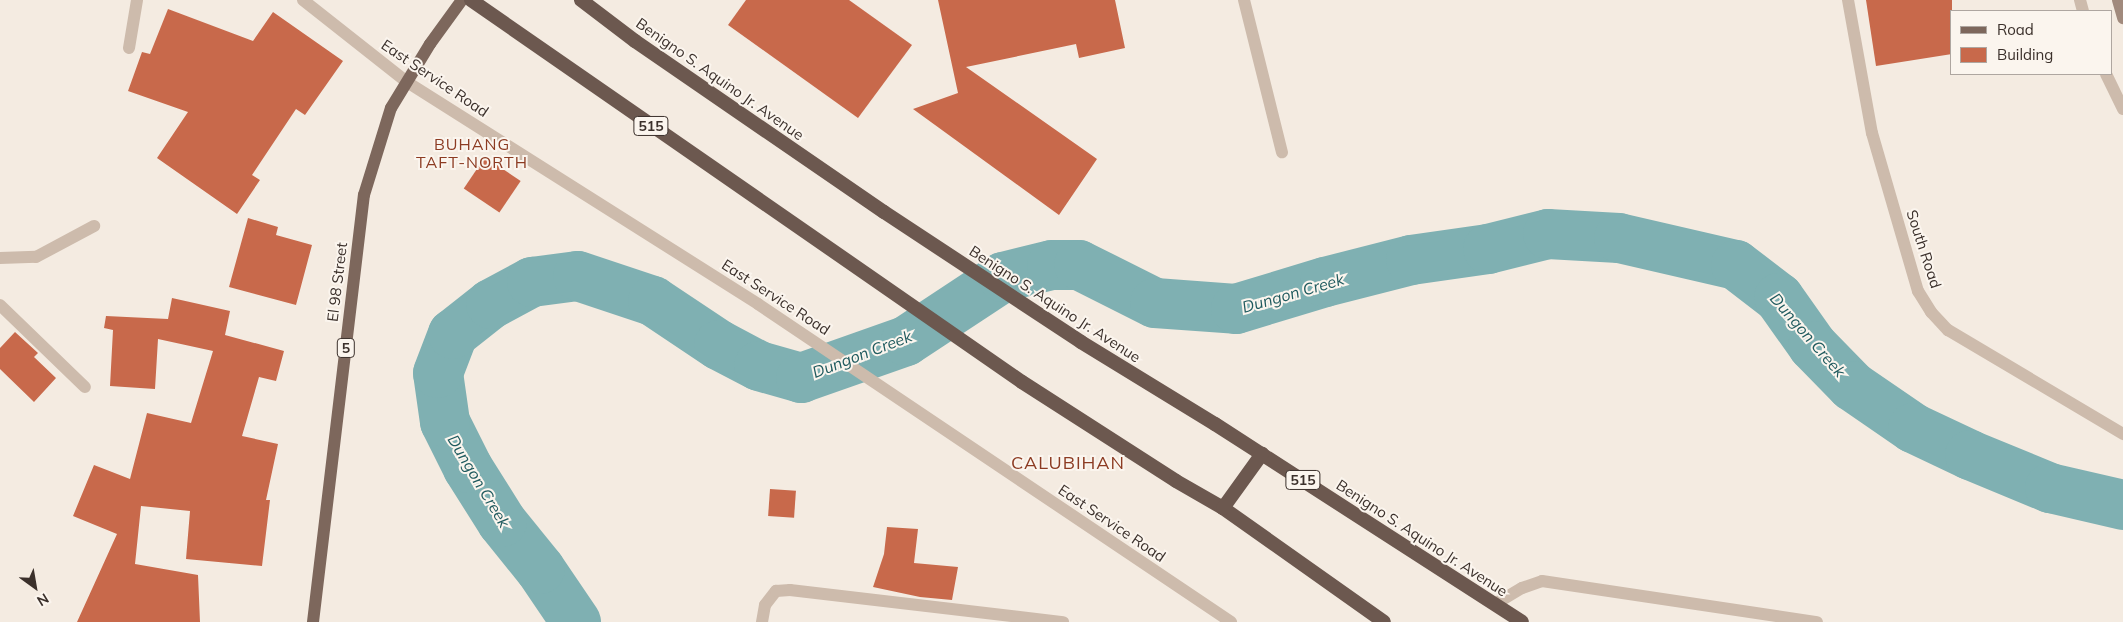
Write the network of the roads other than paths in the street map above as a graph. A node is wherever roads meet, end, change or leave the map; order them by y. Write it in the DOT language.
graph roads {
  1 [pos="137,0"];
  2 [pos="303,0"];
  3 [pos="462,0"];
  4 [pos="471,0"];
  5 [pos="581,0"];
  6 [pos="1244,0"];
  7 [pos="1848,0"];
  8 [pos="2118,0"];
  9 [pos="2123,18"];
  10 [pos="130,48"];
  11 [pos="2106,75"];
  12 [pos="407,82"];
  13 [pos="2123,109"];
  14 [pos="1282,152"];
  15 [pos="94,226"];
  16 [pos="0,258"];
  17 [pos="0,305"];
  18 [pos="84,387"];
  19 [pos="2123,434"];
  20 [pos="1262,454"];
  21 [pos="1223,508"];
  22 [pos="1495,604"];
  23 [pos="1228,621"];
  24 [pos="313,622"];
  25 [pos="762,622"];
  26 [pos="1063,622"];
  27 [pos="1384,622"];
  28 [pos="1522,622"];
  29 [pos="1817,622"];
  1 -- 10 [label="street"];
  2 -- 12 [label="street, East Service Road"];
  3 -- 12 [label="main road, El 98 Street / 5"];
  4 -- 21 [label="highway, 515"];
  5 -- 20 [label="highway, Benigno S. Aquino Jr. Avenue / 515"];
  6 -- 14 [label="street"];
  7 -- 19 [label="street, South Road"];
  8 -- 9 [label="main road"];
  11 -- 13 [label="street"];
  12 -- 23 [label="street, East Service Road"];
  12 -- 24 [label="main road, El 98 Street / 5"];
  15 -- 16 [label="street"];
  17 -- 18 [label="street"];
  20 -- 21 [label="highway"];
  20 -- 22 [label="highway, Benigno S. Aquino Jr. Avenue / 515"];
  21 -- 27 [label="highway, 515"];
  22 -- 28 [label="highway, Benigno S. Aquino Jr. Avenue / 515"];
  22 -- 29 [label="street"];
  25 -- 26 [label="street"];
}
